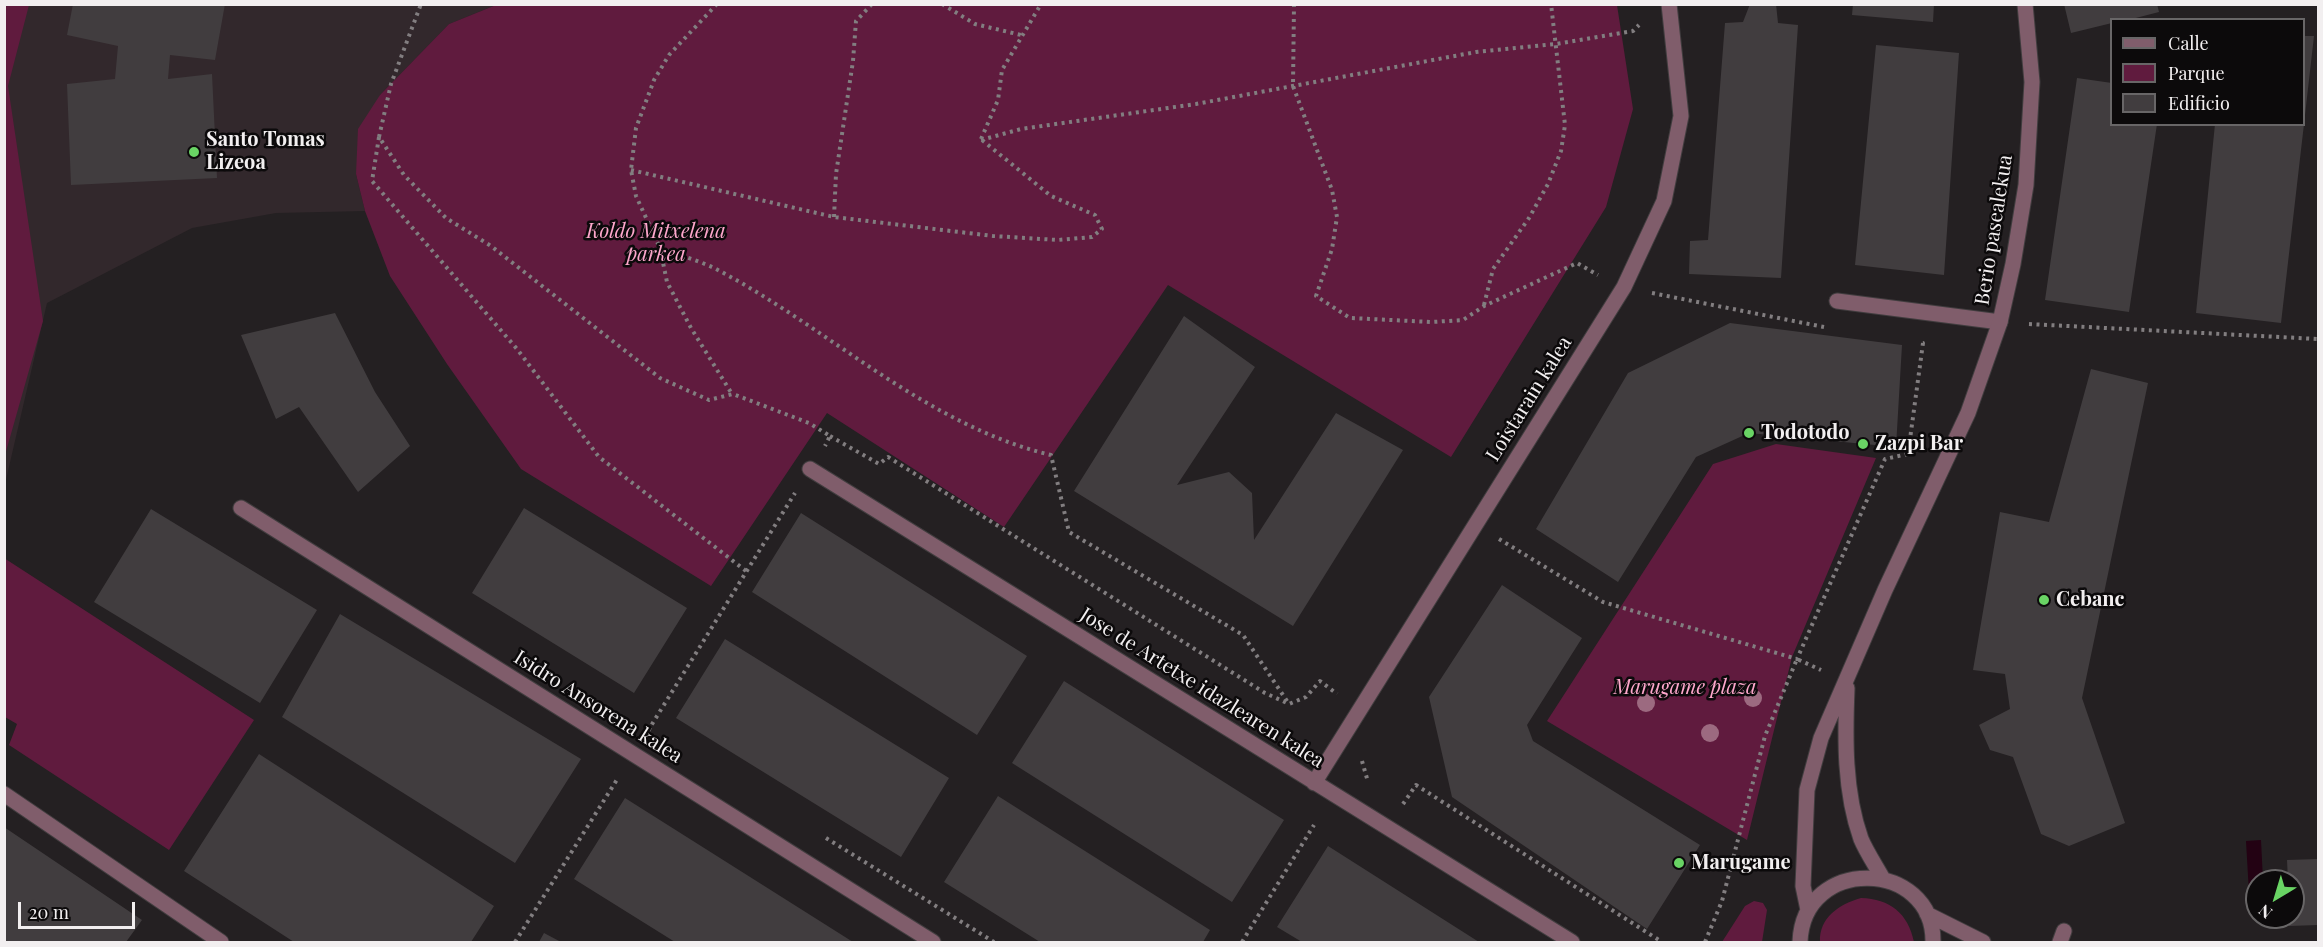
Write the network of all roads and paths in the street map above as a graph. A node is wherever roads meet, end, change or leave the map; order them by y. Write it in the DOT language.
graph roads {
  1 [pos="421,4"];
  2 [pos="717,4"];
  3 [pos="872,4"];
  4 [pos="942,4"];
  5 [pos="1041,4"];
  6 [pos="1294,4"];
  7 [pos="1551,4"];
  8 [pos="1669,4"];
  9 [pos="2025,4"];
  10 [pos="1639,25"];
  11 [pos="1021,35"];
  12 [pos="1556,44"];
  13 [pos="1293,86"];
  14 [pos="379,137"];
  15 [pos="981,140"];
  16 [pos="631,170"];
  17 [pos="834,217"];
  18 [pos="660,248"];
  19 [pos="1606,280"];
  20 [pos="1645,292"];
  21 [pos="1837,301"];
  22 [pos="1484,306"];
  23 [pos="2000,322"];
  24 [pos="1825,327"];
  25 [pos="2319,339"];
  26 [pos="1912,341"];
  27 [pos="733,394"];
  28 [pos="830,436"];
  29 [pos="810,469"];
  30 [pos="241,508"];
  31 [pos="1492,535"];
  32 [pos="746,571"];
  33 [pos="1797,658"];
  34 [pos="1847,682"];
  35 [pos="1342,699"];
  36 [pos="1289,704"];
  37 [pos="649,729"];
  38 [pos="1362,752"];
  39 [pos="620,774"];
  40 [pos="1314,783"];
  41 [pos="1374,789"];
  42 [pos="4,794"];
  43 [pos="1399,810"];
  44 [pos="1314,825"];
  45 [pos="1883,879"];
  46 [pos="1808,910"];
  47 [pos="1926,914"];
  48 [pos="221,942"];
  49 [pos="515,942"];
  50 [pos="933,942"];
  51 [pos="1242,942"];
  52 [pos="1572,942"];
  53 [pos="1662,942"];
  54 [pos="1705,942"];
  55 [pos="1800,942"];
  56 [pos="1933,942"];
  57 [pos="1983,942"];
  1 -- 14 [label="path"];
  2 -- 16 [label="path"];
  3 -- 17 [label="path"];
  4 -- 11 [label="path"];
  5 -- 11 [label="path"];
  6 -- 13 [label="path"];
  7 -- 12 [label="path"];
  8 -- 40 [label="street, Loistarain kalea"];
  9 -- 23 [label="street, Berio pasealekua"];
  10 -- 12 [label="path"];
  11 -- 15 [label="path"];
  12 -- 13 [label="path"];
  12 -- 22 [label="path"];
  13 -- 15 [label="path"];
  13 -- 22 [label="path"];
  14 -- 27 [label="path"];
  14 -- 32 [label="path"];
  15 -- 17 [label="path"];
  16 -- 17 [label="path"];
  16 -- 18 [label="path"];
  18 -- 27 [label="path"];
  18 -- 36 [label="path"];
  19 -- 22 [label="path"];
  20 -- 24 [label="path"];
  21 -- 23 [label="street"];
  23 -- 25 [label="path"];
  23 -- 34 [label="street, Berio pasealekua"];
  26 -- 33 [label="path"];
  27 -- 28 [label="path"];
  28 -- 29 [label="path"];
  28 -- 36 [label="path"];
  29 -- 32 [label="path"];
  29 -- 40 [label="street, Jose de Artetxe idazlearen kalea"];
  30 -- 50 [label="street, Isidro Ansorena kalea"];
  31 -- 33 [label="path"];
  32 -- 37 [label="path"];
  33 -- 34 [label="path"];
  33 -- 54 [label="path"];
  34 -- 45 [label="street, Berio pasealekua"];
  34 -- 46 [label="street, Berio pasealekua"];
  35 -- 36 [label="path"];
  38 -- 41 [label="path"];
  39 -- 49 [label="path"];
  40 -- 52 [label="street, Jose de Artetxe idazlearen kalea"];
  42 -- 48 [label="street"];
  43 -- 53 [label="path"];
  44 -- 51 [label="path"];
  45 -- 46 [label="street"];
  45 -- 47 [label="street"];
  46 -- 55 [label="street"];
  47 -- 56 [label="street"];
  47 -- 57 [label="street"];
}
